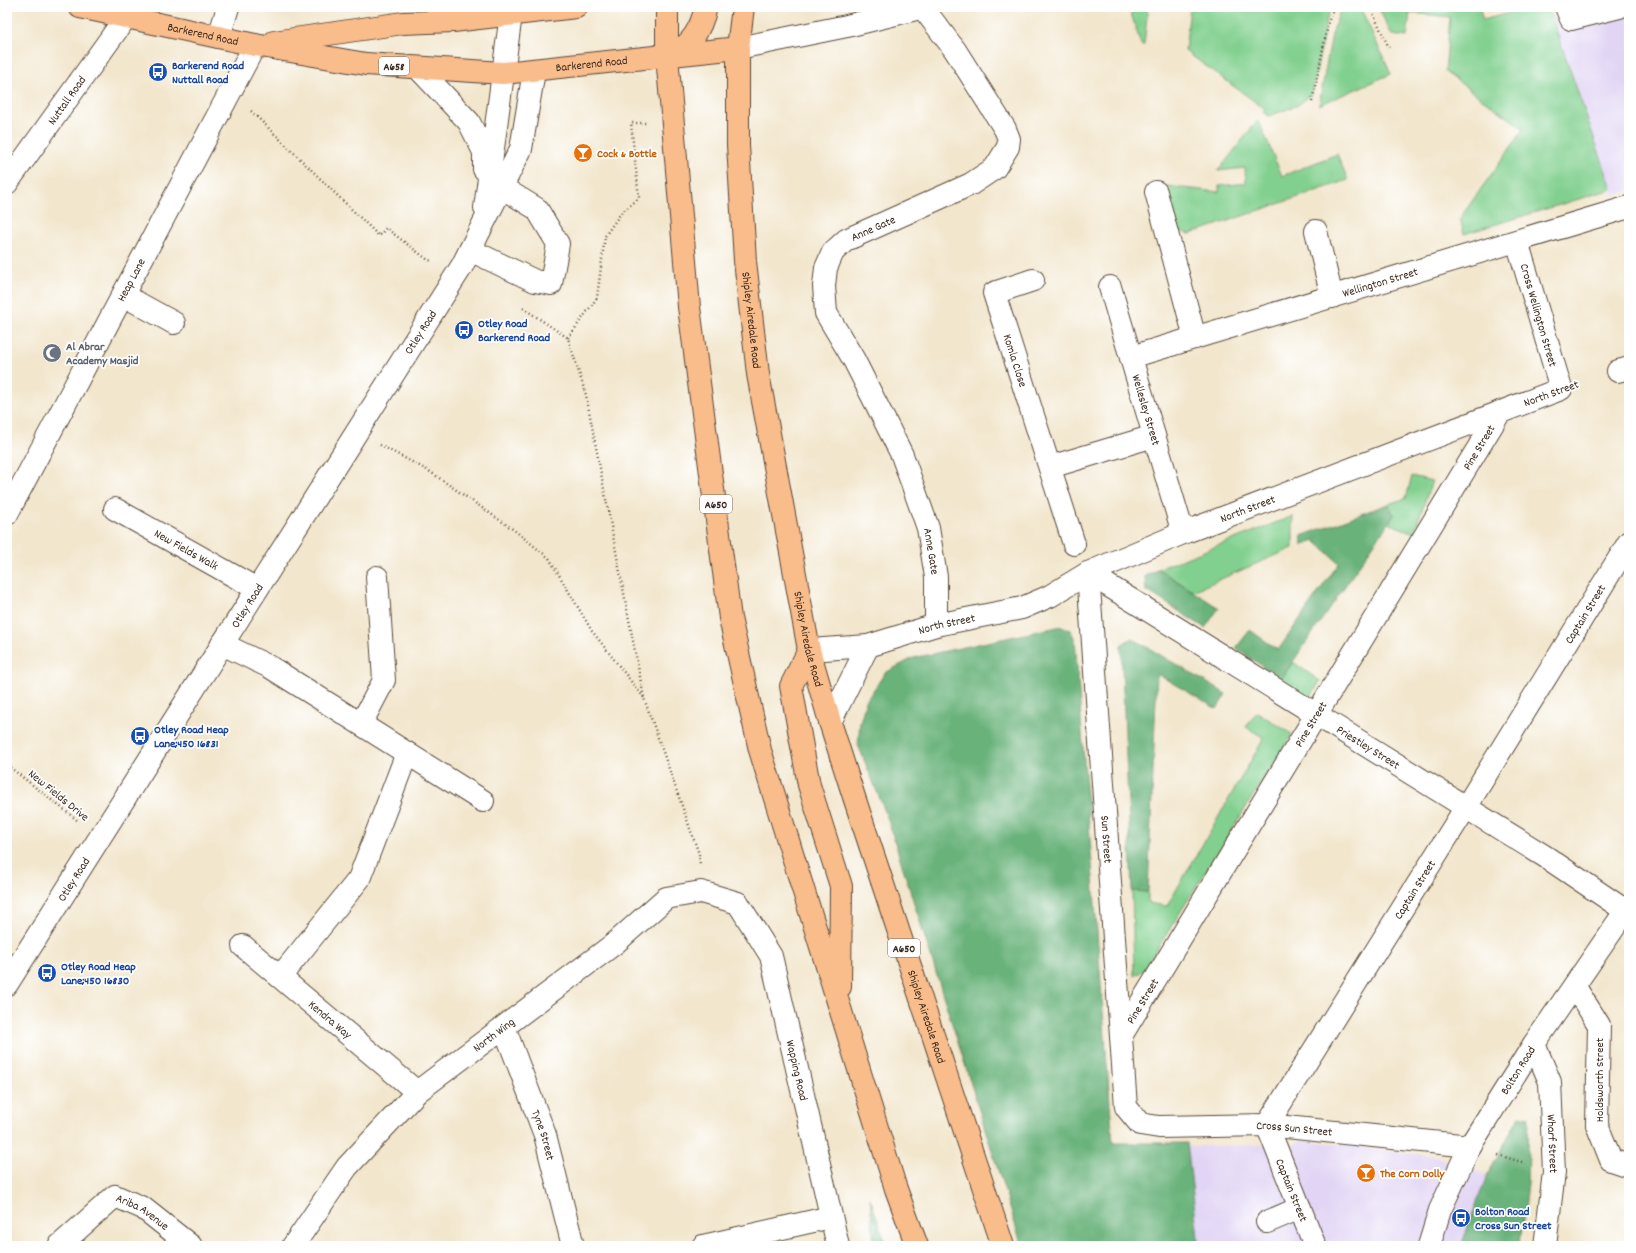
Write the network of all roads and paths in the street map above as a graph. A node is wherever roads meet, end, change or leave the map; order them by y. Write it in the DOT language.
graph roads {
  1 [pos="80,7"];
  2 [pos="228,7"];
  3 [pos="576,7"];
  4 [pos="667,7"];
  5 [pos="706,7"];
  6 [pos="743,7"];
  7 [pos="923,7"];
  8 [pos="1334,7"];
  9 [pos="1370,7"];
  10 [pos="1619,7"];
  11 [pos="1568,13"];
  12 [pos="511,14"];
  13 [pos="126,17"];
  14 [pos="219,37"];
  15 [pos="256,45"];
  16 [pos="738,48"];
  17 [pos="1389,48"];
  18 [pos="667,56"];
  19 [pos="418,68"];
  20 [pos="534,71"];
  21 [pos="503,73"];
  22 [pos="231,91"];
  23 [pos="1312,102"];
  24 [pos="674,122"];
  25 [pos="7,183"];
  26 [pos="501,187"];
  27 [pos="1156,192"];
  28 [pos="1629,207"];
  29 [pos="482,225"];
  30 [pos="1316,231"];
  31 [pos="1517,241"];
  32 [pos="466,258"];
  33 [pos="1033,280"];
  34 [pos="1110,287"];
  35 [pos="123,295"];
  36 [pos="1332,297"];
  37 [pos="522,307"];
  38 [pos="174,323"];
  39 [pos="568,338"];
  40 [pos="1194,338"];
  41 [pos="1131,357"];
  42 [pos="1561,389"];
  43 [pos="1500,412"];
  44 [pos="356,434"];
  45 [pos="1154,436"];
  46 [pos="1050,467"];
  47 [pos="115,509"];
  48 [pos="7,514"];
  49 [pos="1183,533"];
  50 [pos="1629,542"];
  51 [pos="1074,544"];
  52 [pos="1088,573"];
  53 [pos="377,577"];
  54 [pos="257,589"];
  55 [pos="936,625"];
  56 [pos="222,644"];
  57 [pos="868,646"];
  58 [pos="809,650"];
  59 [pos="644,698"];
  60 [pos="1316,714"];
  61 [pos="830,722"];
  62 [pos="361,724"];
  63 [pos="407,753"];
  64 [pos="7,765"];
  65 [pos="483,801"];
  66 [pos="1466,807"];
  67 [pos="98,839"];
  68 [pos="701,892"];
  69 [pos="738,903"];
  70 [pos="1627,908"];
  71 [pos="243,946"];
  72 [pos="280,977"];
  73 [pos="7,984"];
  74 [pos="1575,987"];
  75 [pos="840,1008"];
  76 [pos="504,1027"];
  77 [pos="1120,1036"];
  78 [pos="1534,1044"];
  79 [pos="417,1092"];
  80 [pos="1126,1107"];
  81 [pos="1267,1125"];
  82 [pos="1470,1146"];
  83 [pos="1629,1166"];
  84 [pos="1300,1208"];
  85 [pos="831,1217"];
  86 [pos="1267,1222"];
  87 [pos="59,1246"];
  88 [pos="190,1246"];
  89 [pos="293,1246"];
  90 [pos="573,1246"];
  91 [pos="703,1246"];
  92 [pos="838,1246"];
  93 [pos="917,1246"];
  94 [pos="1003,1246"];
  95 [pos="1315,1246"];
  96 [pos="1429,1246"];
  97 [pos="1545,1246"];
  1 -- 13 [label="main road, Barkerend Road / A658"];
  2 -- 14 [label="street"];
  3 -- 12 [label="main road, Barkerend Road / A658"];
  4 -- 18 [label="main road, A650"];
  5 -- 18 [label="main road"];
  6 -- 16 [label="main road, Shipley Airedale Road / A650"];
  7 -- 16 [label="street, Barkerend Road"];
  7 -- 55 [label="street, Anne Gate"];
  8 -- 23 [label="path"];
  9 -- 17 [label="path"];
  10 -- 11 [label="street"];
  12 -- 15 [label="main road, Barkerend Road / A658"];
  12 -- 21 [label="street"];
  13 -- 14 [label="main road, Barkerend Road / A658"];
  13 -- 25 [label="street, Nuttall Road"];
  14 -- 15 [label="main road, Barkerend Road / A658"];
  15 -- 19 [label="main road, Barkerend Road / A658"];
  15 -- 22 [label="street, Heap Lane"];
  16 -- 18 [label="main road, Barkerend Road / A658"];
  16 -- 58 [label="main road, Shipley Airedale Road / A650"];
  18 -- 20 [label="main road, Barkerend Road / A658"];
  18 -- 24 [label="main road, A650"];
  19 -- 21 [label="main road, Barkerend Road / A658"];
  19 -- 29 [label="street, Otley Road"];
  20 -- 21 [label="main road, Barkerend Road / A658"];
  20 -- 26 [label="street, Otley Road"];
  21 -- 29 [label="street"];
  22 -- 32 [label="path"];
  22 -- 35 [label="street, Heap Lane"];
  24 -- 39 [label="path"];
  24 -- 75 [label="main road, A650"];
  26 -- 29 [label="street, Otley Road"];
  26 -- 32 [label="street"];
  27 -- 40 [label="street"];
  28 -- 31 [label="street, Wellington Street"];
  29 -- 32 [label="street, Otley Road"];
  30 -- 36 [label="street"];
  31 -- 36 [label="street, Wellington Street"];
  31 -- 42 [label="street, Cross Wellington Street"];
  32 -- 44 [label="street, Otley Road"];
  33 -- 46 [label="street, Komla Close"];
  34 -- 41 [label="street, Wellesley Street"];
  35 -- 38 [label="street"];
  35 -- 48 [label="street, Heap Lane"];
  36 -- 40 [label="street, Wellington Street"];
  37 -- 39 [label="path"];
  39 -- 59 [label="path"];
  40 -- 41 [label="street, Wellington Street"];
  41 -- 45 [label="street, Wellesley Street"];
  42 -- 43 [label="street, North Street"];
  43 -- 49 [label="street, North Street"];
  43 -- 60 [label="street, Pine Street"];
  44 -- 54 [label="street, Otley Road"];
  44 -- 59 [label="path"];
  45 -- 46 [label="street"];
  45 -- 49 [label="street, Wellesley Street"];
  46 -- 51 [label="street, Komla Close"];
  47 -- 54 [label="street, New Fields Walk"];
  49 -- 52 [label="street, North Street"];
  50 -- 66 [label="street, Captain Street"];
  52 -- 55 [label="street, North Street"];
  52 -- 60 [label="street, Priestley Street"];
  52 -- 77 [label="street, Sun Street"];
  53 -- 62 [label="street"];
  54 -- 56 [label="street, Otley Road"];
  55 -- 57 [label="street, North Street"];
  56 -- 62 [label="street"];
  56 -- 67 [label="street, Otley Road"];
  57 -- 58 [label="street, North Street"];
  57 -- 61 [label="street"];
  58 -- 61 [label="main road, Shipley Airedale Road / A650"];
  58 -- 75 [label="main road"];
  59 -- 68 [label="path"];
  60 -- 66 [label="street, Priestley Street"];
  60 -- 77 [label="street, Pine Street"];
  61 -- 94 [label="main road, Shipley Airedale Road / A650"];
  62 -- 63 [label="street"];
  63 -- 65 [label="street"];
  63 -- 72 [label="street"];
  64 -- 67 [label="path, New Fields Drive"];
  66 -- 70 [label="street, Priestley Street"];
  66 -- 81 [label="street, Captain Street"];
  67 -- 73 [label="street, Otley Road"];
  68 -- 69 [label="street, North Wing"];
  68 -- 76 [label="street, North Wing"];
  69 -- 85 [label="street, Wapping Road"];
  70 -- 74 [label="street, Bolton Road"];
  71 -- 72 [label="street, Kendra Way"];
  72 -- 79 [label="street, Kendra Way"];
  74 -- 78 [label="street, Bolton Road"];
  74 -- 83 [label="street, Holdsworth Street"];
  75 -- 93 [label="main road, A650"];
  76 -- 79 [label="street, North Wing"];
  76 -- 90 [label="street, Tyne Street"];
  77 -- 80 [label="street, Sun Street"];
  78 -- 82 [label="street, Bolton Road"];
  78 -- 97 [label="street, Wharf Street"];
  79 -- 89 [label="street, North Wing"];
  80 -- 81 [label="street, Cross Sun Street"];
  81 -- 82 [label="street, Cross Sun Street"];
  81 -- 84 [label="street, Captain Street"];
  82 -- 96 [label="street, Bolton Road"];
  84 -- 86 [label="street"];
  84 -- 95 [label="street, Captain Street"];
  85 -- 91 [label="street"];
  85 -- 92 [label="street, Wapping Road"];
  87 -- 88 [label="street, Ariba Avenue"];
}
